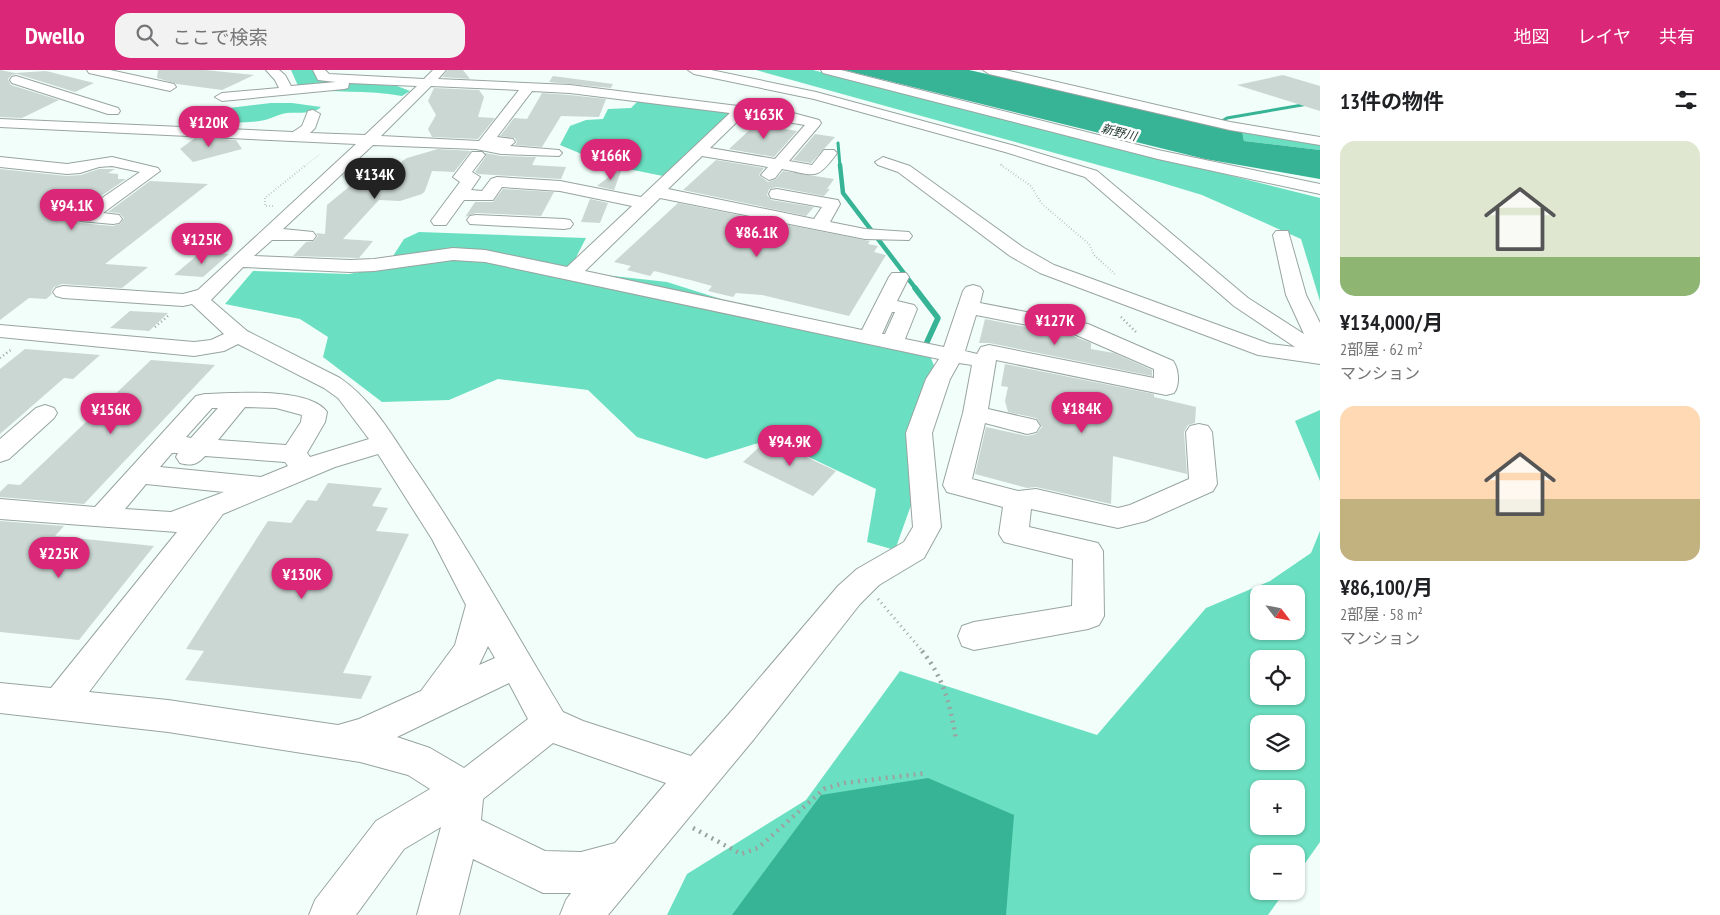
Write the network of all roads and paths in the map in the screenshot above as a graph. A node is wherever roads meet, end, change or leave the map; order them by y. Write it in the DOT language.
graph roads {
  1 [pos="93,70"];
  2 [pos="272,70"];
  3 [pos="319,70"];
  4 [pos="694,70"];
  5 [pos="733,70"];
  6 [pos="826,70"];
  7 [pos="989,70"];
  8 [pos="433,77"];
  9 [pos="15,78"];
  10 [pos="370,80"];
  11 [pos="170,86"];
  12 [pos="529,87"];
  13 [pos="287,92"];
  14 [pos="816,96"];
  15 [pos="222,97"];
  16 [pos="113,111"];
  17 [pos="740,111"];
  18 [pos="313,114"];
  19 [pos="0,123"];
  20 [pos="20,124"];
  21 [pos="360,131"];
  22 [pos="168,132"];
  23 [pos="0,134"];
  24 [pos="295,138"];
  25 [pos="1320,141"];
  26 [pos="698,151"];
  27 [pos="829,153"];
  28 [pos="476,155"];
  29 [pos="0,162"];
  30 [pos="119,162"];
  31 [pos="884,162"];
  32 [pos="999,164"];
  33 [pos="773,170"];
  34 [pos="816,175"];
  35 [pos="1320,189"];
  36 [pos="582,191"];
  37 [pos="777,194"];
  38 [pos="459,195"];
  39 [pos="650,198"];
  40 [pos="797,198"];
  41 [pos="109,202"];
  42 [pos="137,203"];
  43 [pos="100,220"];
  44 [pos="476,220"];
  45 [pos="440,221"];
  46 [pos="564,224"];
  47 [pos="819,225"];
  48 [pos="266,234"];
  49 [pos="1282,235"];
  50 [pos="307,236"];
  51 [pos="903,236"];
  52 [pos="608,238"];
  53 [pos="238,261"];
  54 [pos="571,274"];
  55 [pos="899,277"];
  56 [pos="63,292"];
  57 [pos="202,295"];
  58 [pos="885,304"];
  59 [pos="1144,304"];
  60 [pos="1129,318"];
  61 [pos="0,331"];
  62 [pos="1097,334"];
  63 [pos="239,336"];
  64 [pos="869,338"];
  65 [pos="892,342"];
  66 [pos="1320,345"];
  67 [pos="194,349"];
  68 [pos="953,355"];
  69 [pos="1320,355"];
  70 [pos="281,357"];
  71 [pos="984,362"];
  72 [pos="237,401"];
  73 [pos="45,413"];
  74 [pos="975,413"];
  75 [pos="1026,426"];
  76 [pos="1199,432"];
  77 [pos="385,443"];
  78 [pos="165,444"];
  79 [pos="198,447"];
  80 [pos="0,453"];
  81 [pos="300,462"];
  82 [pos="139,474"];
  83 [pos="185,478"];
  84 [pos="923,481"];
  85 [pos="957,485"];
  86 [pos="266,486"];
  87 [pos="1018,501"];
  88 [pos="213,507"];
  89 [pos="0,509"];
  90 [pos="102,517"];
  91 [pos="850,595"];
  92 [pos="482,605"];
  93 [pos="974,636"];
  94 [pos="515,664"];
  95 [pos="0,698"];
  96 [pos="430,704"];
  97 [pos="58,705"];
  98 [pos="550,724"];
  99 [pos="956,739"];
  100 [pos="339,741"];
  101 [pos="927,773"];
  102 [pos="697,776"];
  103 [pos="465,790"];
  104 [pos="460,831"];
  105 [pos="721,844"];
  106 [pos="626,860"];
  107 [pos="330,915"];
  108 [pos="438,915"];
  109 [pos="581,915"];
  1 -- 11 [label="street"];
  2 -- 13 [label="street"];
  3 -- 10 [label="street"];
  4 -- 14 [label="street"];
  5 -- 14 [label="street"];
  6 -- 35 [label="street"];
  7 -- 25 [label="street"];
  8 -- 10 [label="street"];
  8 -- 12 [label="street"];
  8 -- 21 [label="street"];
  9 -- 16 [label="street"];
  10 -- 13 [label="street"];
  12 -- 17 [label="street"];
  12 -- 21 [label="street"];
  13 -- 15 [label="street"];
  14 -- 69 [label="street"];
  17 -- 26 [label="street"];
  17 -- 33 [label="street"];
  18 -- 24 [label="street"];
  19 -- 20 [label="street"];
  20 -- 22 [label="street"];
  20 -- 23 [label="street"];
  21 -- 24 [label="street"];
  21 -- 48 [label="street"];
  22 -- 24 [label="street"];
  22 -- 30 [label="street"];
  26 -- 33 [label="street"];
  26 -- 39 [label="street"];
  27 -- 33 [label="street"];
  28 -- 38 [label="street"];
  29 -- 30 [label="street"];
  30 -- 41 [label="street"];
  31 -- 59 [label="street"];
  32 -- 59 [label="path"];
  34 -- 40 [label="street"];
  36 -- 38 [label="street"];
  36 -- 39 [label="street"];
  36 -- 46 [label="street"];
  37 -- 40 [label="street"];
  38 -- 45 [label="street"];
  39 -- 47 [label="street"];
  39 -- 52 [label="street"];
  40 -- 47 [label="street"];
  41 -- 42 [label="street"];
  41 -- 43 [label="street"];
  44 -- 46 [label="street"];
  46 -- 52 [label="street"];
  47 -- 51 [label="street"];
  48 -- 50 [label="street"];
  48 -- 53 [label="street"];
  49 -- 66 [label="street"];
  52 -- 54 [label="street"];
  53 -- 54 [label="street"];
  53 -- 57 [label="street"];
  54 -- 64 [label="street"];
  55 -- 58 [label="street"];
  56 -- 57 [label="street"];
  57 -- 63 [label="street"];
  58 -- 64 [label="street"];
  58 -- 65 [label="street"];
  59 -- 69 [label="street"];
  60 -- 62 [label="path"];
  61 -- 67 [label="street"];
  62 -- 68 [label="street"];
  62 -- 71 [label="street"];
  63 -- 67 [label="street"];
  63 -- 70 [label="street"];
  64 -- 65 [label="street"];
  65 -- 68 [label="street"];
  67 -- 70 [label="street"];
  68 -- 71 [label="street"];
  68 -- 84 [label="street"];
  70 -- 77 [label="street"];
  71 -- 74 [label="street"];
  72 -- 78 [label="street"];
  72 -- 79 [label="street"];
  72 -- 81 [label="street"];
  73 -- 80 [label="street"];
  74 -- 75 [label="street"];
  74 -- 85 [label="street"];
  76 -- 87 [label="street"];
  77 -- 81 [label="street"];
  77 -- 92 [label="street"];
  78 -- 79 [label="street"];
  78 -- 82 [label="street"];
  79 -- 81 [label="street"];
  79 -- 83 [label="street"];
  81 -- 86 [label="street"];
  82 -- 83 [label="street"];
  82 -- 90 [label="street"];
  83 -- 86 [label="street"];
  84 -- 85 [label="street"];
  84 -- 91 [label="street"];
  85 -- 87 [label="street"];
  86 -- 88 [label="street"];
  87 -- 93 [label="street"];
  88 -- 90 [label="street"];
  88 -- 97 [label="street"];
  89 -- 90 [label="street"];
  91 -- 99 [label="path"];
  91 -- 102 [label="street"];
  92 -- 94 [label="street"];
  92 -- 96 [label="street"];
  94 -- 96 [label="street"];
  94 -- 98 [label="street"];
  95 -- 97 [label="street"];
  96 -- 100 [label="street"];
  97 -- 100 [label="street"];
  98 -- 102 [label="street"];
  98 -- 103 [label="street"];
  100 -- 103 [label="street"];
  101 -- 105 [label="path"];
  102 -- 106 [label="street"];
  103 -- 104 [label="street"];
  103 -- 107 [label="street"];
  104 -- 106 [label="street"];
  104 -- 108 [label="street"];
  106 -- 109 [label="street"];
}
